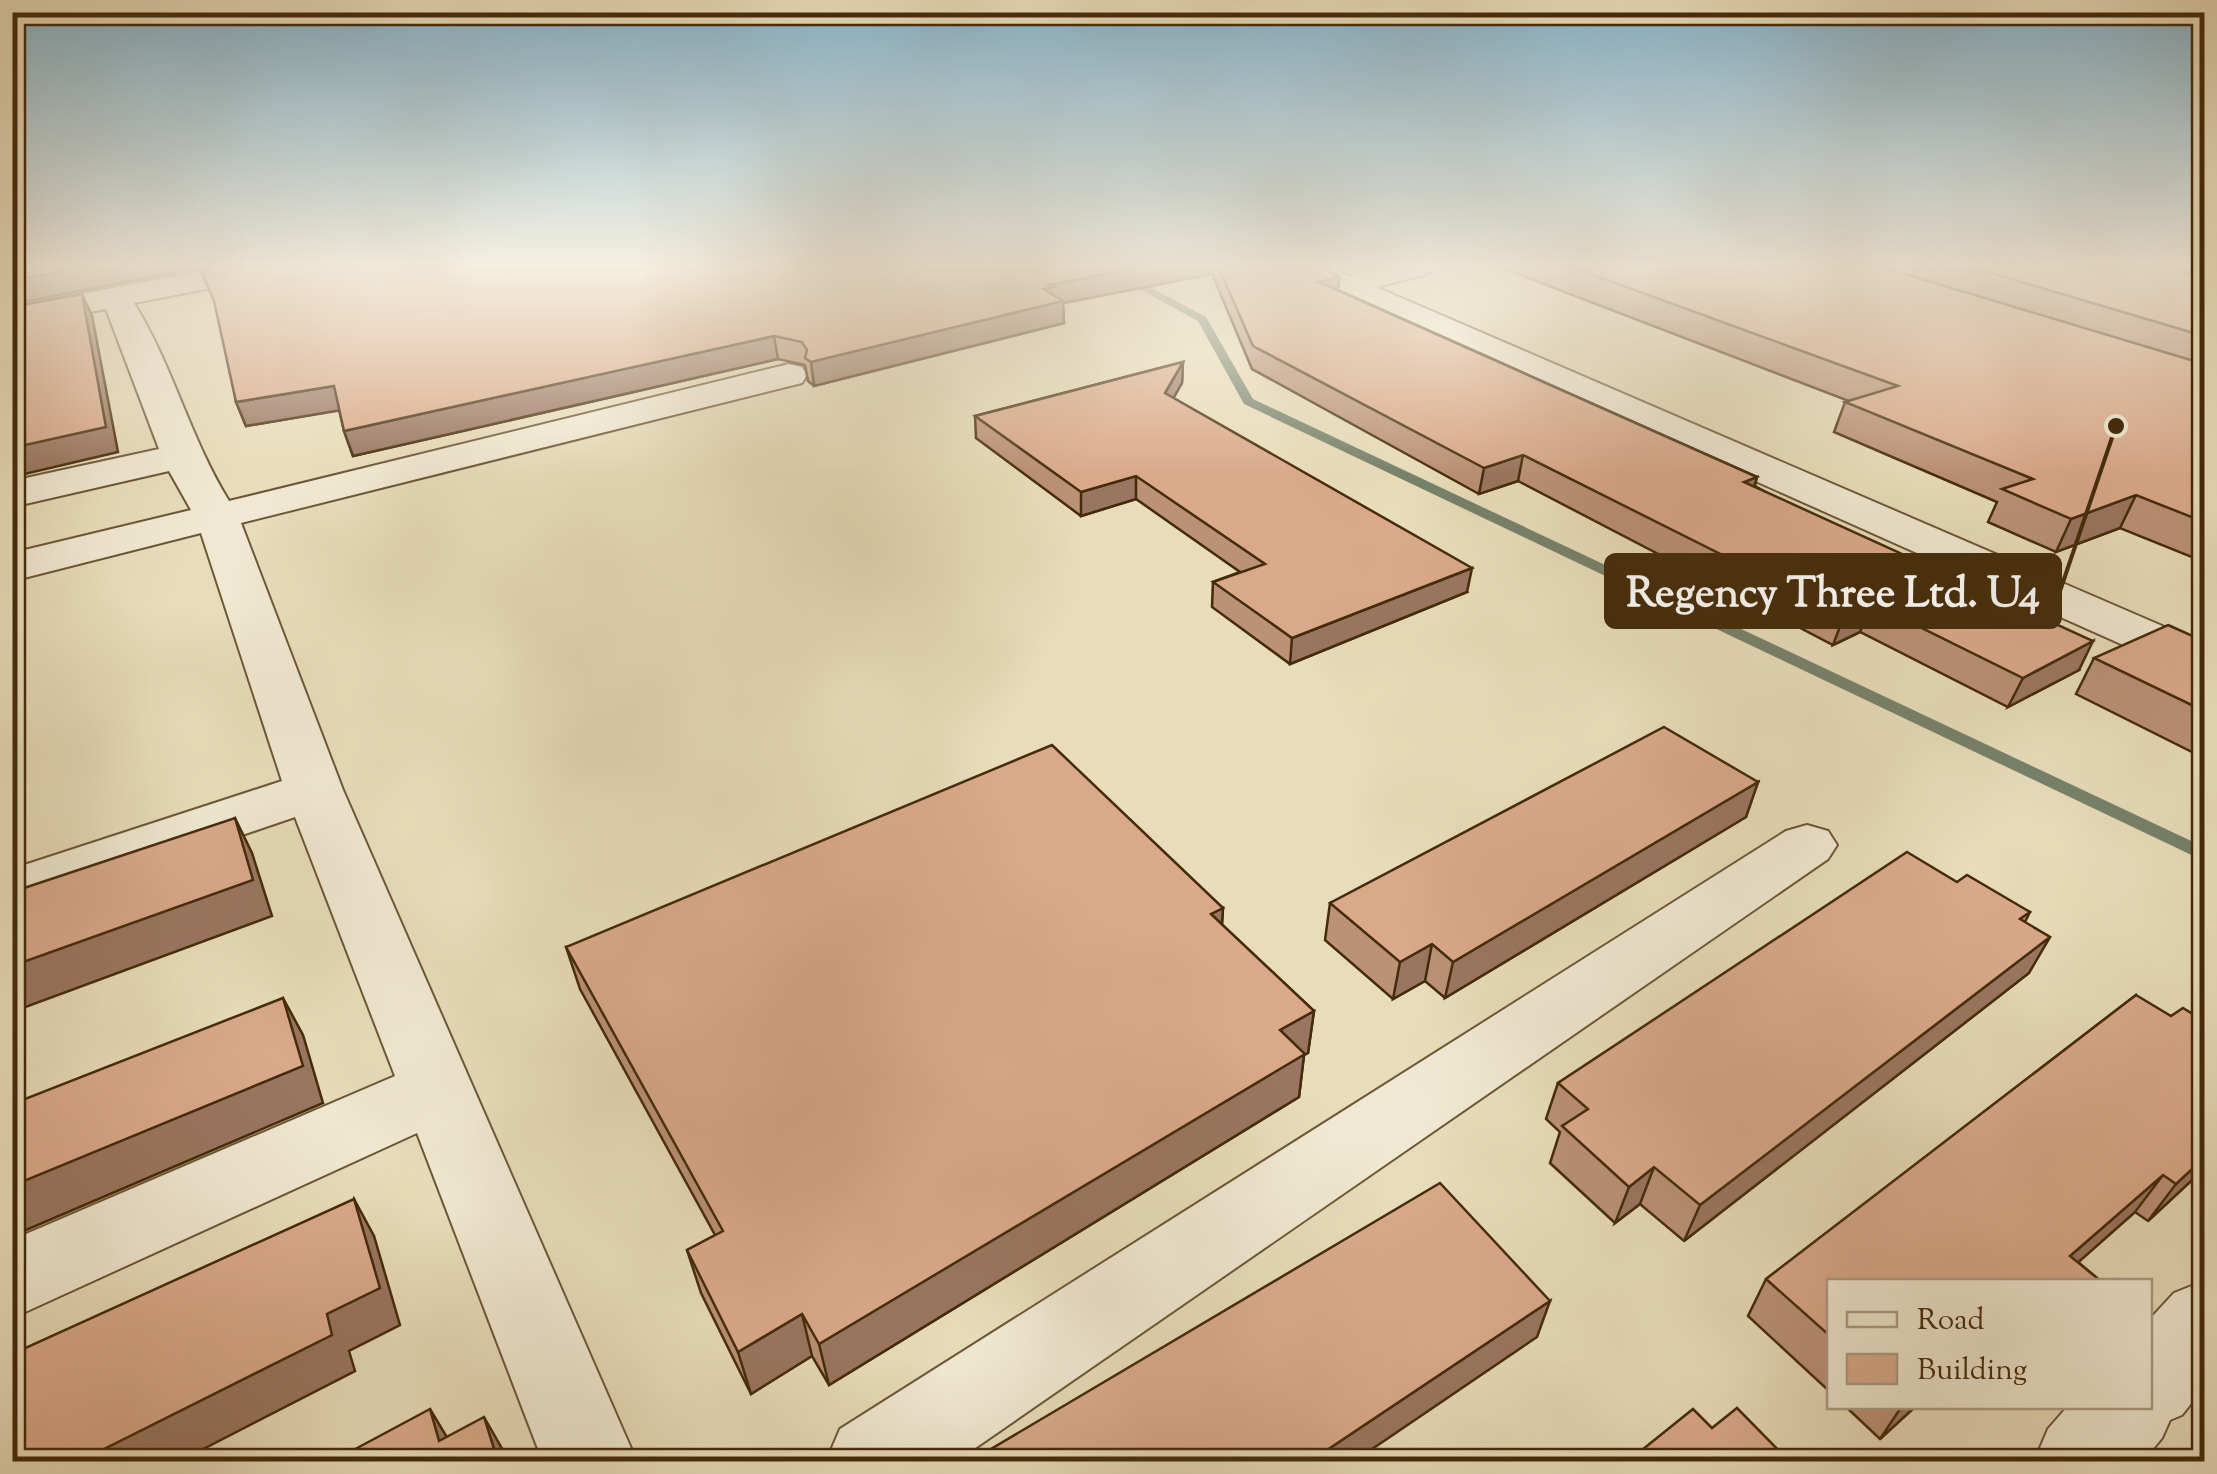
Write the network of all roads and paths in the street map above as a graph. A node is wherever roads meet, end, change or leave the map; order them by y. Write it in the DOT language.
graph roads {
  1 [pos="136,337"];
  2 [pos="1461,337"];
  3 [pos="788,375"];
  4 [pos="180,456"];
  5 [pos="12,494"];
  6 [pos="217,517"];
  7 [pos="12,567"];
  8 [pos="2204,662"];
  9 [pos="314,790"];
  10 [pos="1807,845"];
  11 [pos="12,892"];
  12 [pos="438,1090"];
  13 [pos="12,1280"];
  14 [pos="2204,1322"];
  15 [pos="2152,1382"];
  16 [pos="2127,1409"];
  17 [pos="590,1462"];
  18 [pos="873,1462"];
  19 [pos="2081,1462"];
  1 -- 4 [label="street"];
  2 -- 8 [label="street"];
  3 -- 6 [label="street"];
  4 -- 5 [label="street"];
  4 -- 6 [label="street"];
  6 -- 7 [label="street"];
  6 -- 9 [label="street"];
  9 -- 11 [label="street"];
  9 -- 12 [label="street"];
  10 -- 18 [label="street"];
  12 -- 13 [label="street"];
  12 -- 17 [label="street"];
  14 -- 15 [label="street"];
  16 -- 19 [label="street"];
}
